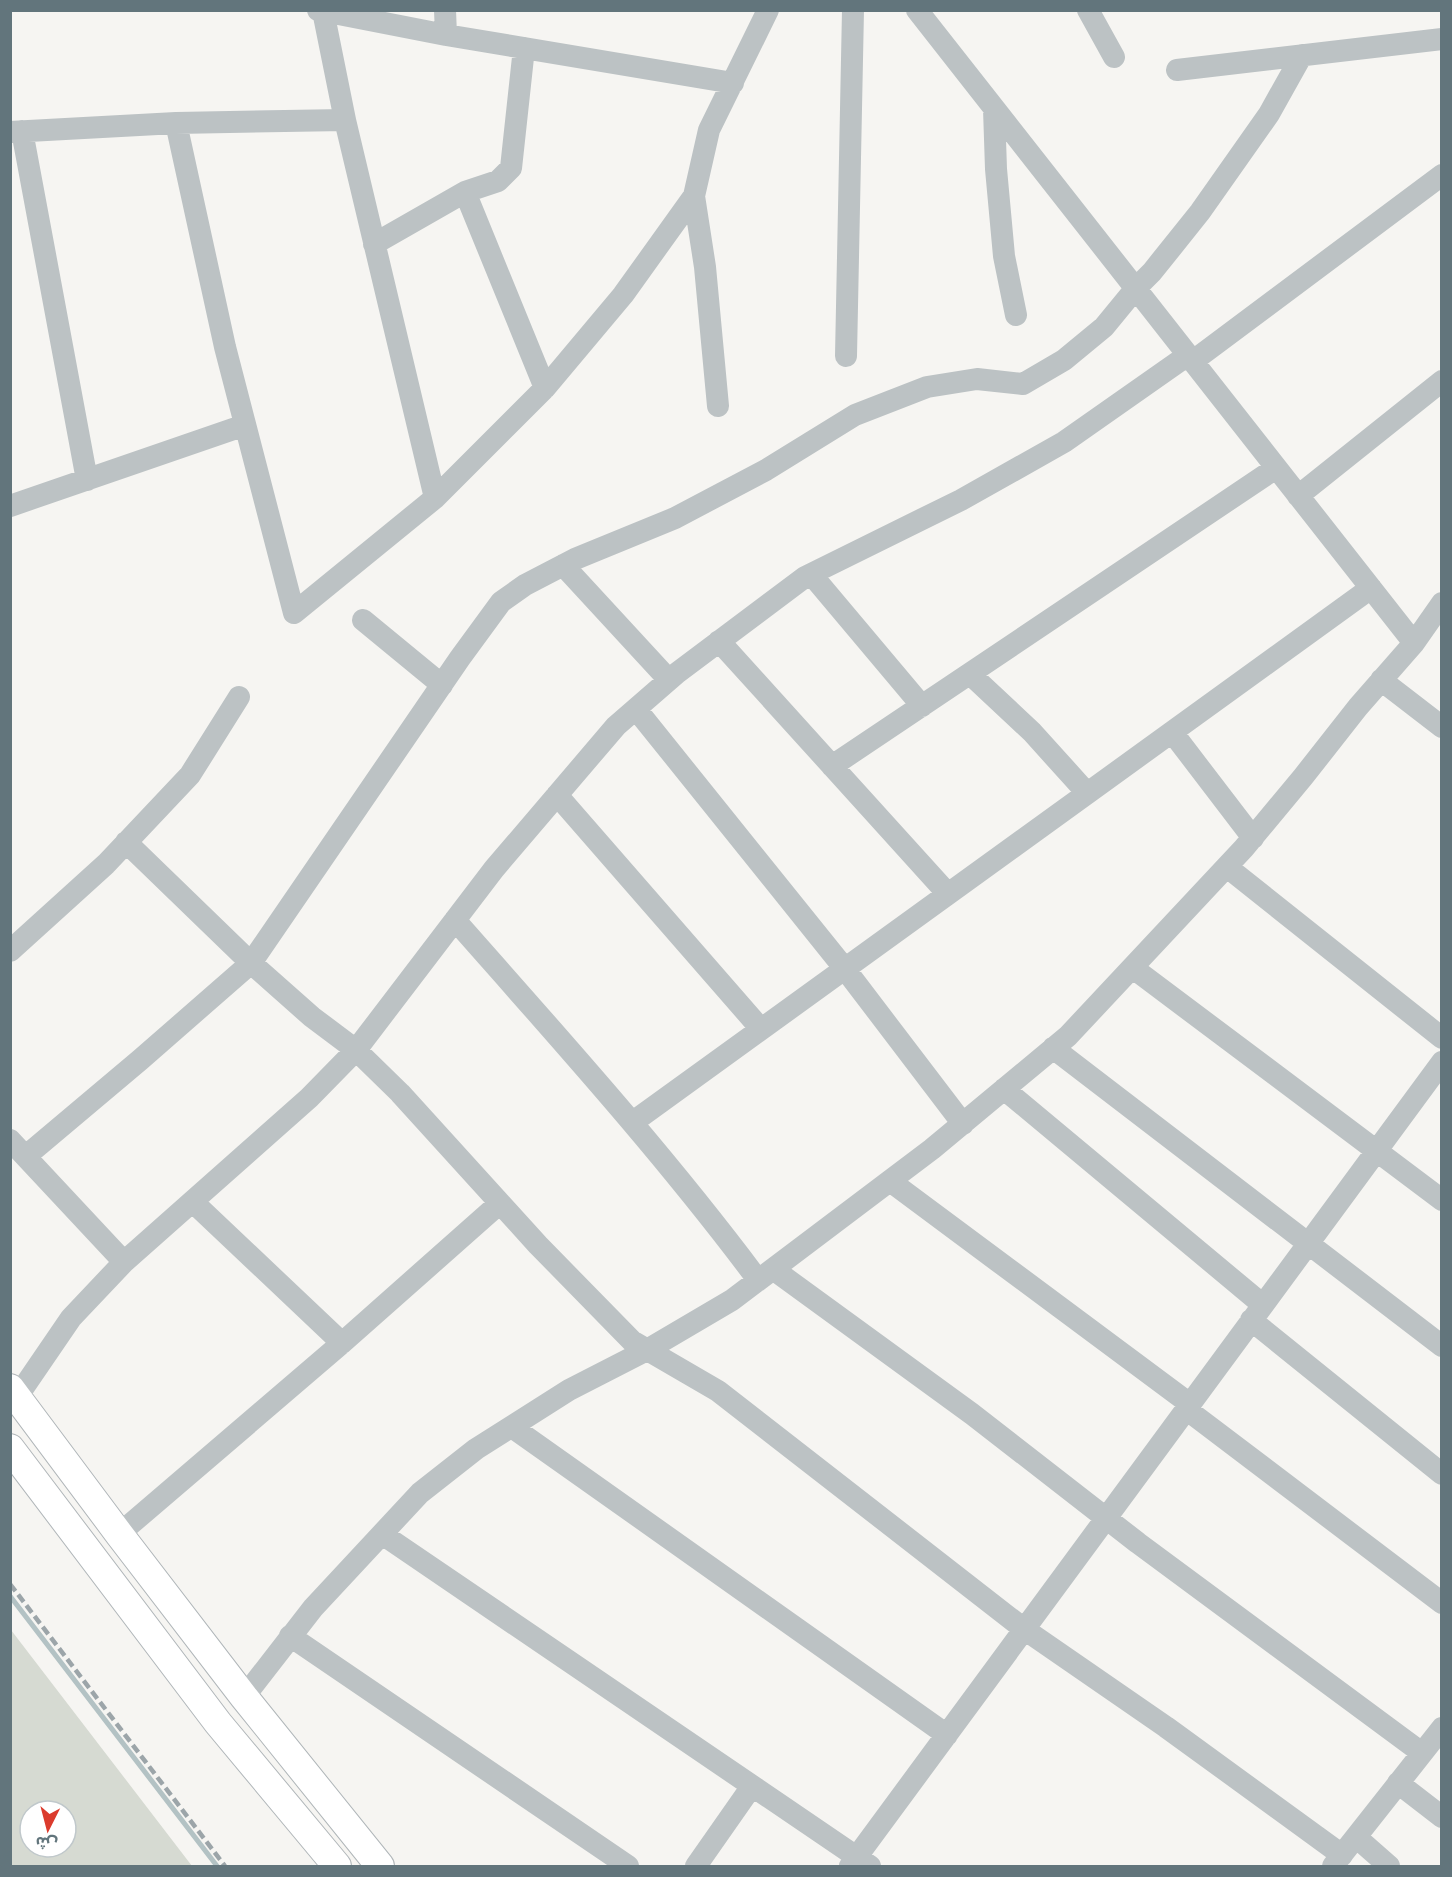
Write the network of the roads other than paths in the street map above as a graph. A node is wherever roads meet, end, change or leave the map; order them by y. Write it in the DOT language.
graph roads {
  1 [pos="445,10"];
  2 [pos="768,10"];
  3 [pos="853,10"];
  4 [pos="918,10"];
  5 [pos="1088,10"];
  6 [pos="320,11"];
  7 [pos="446,35"];
  8 [pos="1442,39"];
  9 [pos="524,48"];
  10 [pos="1302,56"];
  11 [pos="1114,57"];
  12 [pos="1177,70"];
  13 [pos="733,82"];
  14 [pos="994,108"];
  15 [pos="345,120"];
  16 [pos="176,123"];
  17 [pos="16,131"];
  18 [pos="1442,175"];
  19 [pos="465,192"];
  20 [pos="694,196"];
  21 [pos="374,244"];
  22 [pos="1136,288"];
  23 [pos="1016,315"];
  24 [pos="846,356"];
  25 [pos="1190,358"];
  26 [pos="1442,381"];
  27 [pos="545,388"];
  28 [pos="718,406"];
  29 [pos="245,425"];
  30 [pos="1276,468"];
  31 [pos="87,480"];
  32 [pos="1298,496"];
  33 [pos="435,498"];
  34 [pos="10,506"];
  35 [pos="563,565"];
  36 [pos="811,574"];
  37 [pos="1371,588"];
  38 [pos="1440,608"];
  39 [pos="363,620"];
  40 [pos="719,641"];
  41 [pos="1414,643"];
  42 [pos="970,674"];
  43 [pos="669,680"];
  44 [pos="1381,680"];
  45 [pos="442,685"];
  46 [pos="239,697"];
  47 [pos="922,706"];
  48 [pos="636,709"];
  49 [pos="1442,727"];
  50 [pos="1172,732"];
  51 [pos="832,766"];
  52 [pos="1087,793"];
  53 [pos="557,795"];
  54 [pos="1252,838"];
  55 [pos="126,842"];
  56 [pos="1227,867"];
  57 [pos="948,894"];
  58 [pos="455,920"];
  59 [pos="10,951"];
  60 [pos="251,963"];
  61 [pos="1133,968"];
  62 [pos="845,969"];
  63 [pos="761,1029"];
  64 [pos="1442,1038"];
  65 [pos="1053,1048"];
  66 [pos="356,1050"];
  67 [pos="1442,1062"];
  68 [pos="1004,1089"];
  69 [pos="633,1122"];
  70 [pos="963,1124"];
  71 [pos="18,1148"];
  72 [pos="1376,1151"];
  73 [pos="890,1181"];
  74 [pos="1442,1200"];
  75 [pos="193,1202"];
  76 [pos="500,1203"];
  77 [pos="1308,1243"];
  78 [pos="124,1262"];
  79 [pos="766,1274"];
  80 [pos="1257,1313"];
  81 [pos="342,1343"];
  82 [pos="1442,1346"];
  83 [pos="647,1350"];
  84 [pos="14,1392"];
  85 [pos="1188,1407"];
  86 [pos="512,1427"];
  87 [pos="10,1448"];
  88 [pos="1442,1474"];
  89 [pos="1106,1518"];
  90 [pos="119,1534"];
  91 [pos="382,1534"];
  92 [pos="1442,1603"];
  93 [pos="1024,1629"];
  94 [pos="290,1636"];
  95 [pos="244,1696"];
  96 [pos="1442,1728"];
  97 [pos="946,1735"];
  98 [pos="1422,1753"];
  99 [pos="1398,1783"];
  100 [pos="752,1786"];
  101 [pos="1442,1817"];
  102 [pos="1344,1853"];
  103 [pos="859,1863"];
  104 [pos="337,1866"];
  105 [pos="378,1866"];
  106 [pos="628,1866"];
  107 [pos="696,1866"];
  108 [pos="1389,1866"];
  1 -- 7 [label="street"];
  2 -- 13 [label="street"];
  3 -- 24 [label="street"];
  4 -- 14 [label="street"];
  5 -- 11 [label="street"];
  6 -- 7 [label="street"];
  6 -- 15 [label="street"];
  7 -- 9 [label="street"];
  8 -- 10 [label="street"];
  9 -- 13 [label="street"];
  9 -- 19 [label="street"];
  10 -- 12 [label="street"];
  10 -- 22 [label="street"];
  13 -- 20 [label="street"];
  14 -- 22 [label="street"];
  14 -- 23 [label="street"];
  15 -- 16 [label="street"];
  15 -- 21 [label="street"];
  16 -- 17 [label="street"];
  16 -- 29 [label="street"];
  17 -- 31 [label="street"];
  18 -- 25 [label="street"];
  19 -- 21 [label="street"];
  19 -- 27 [label="street"];
  20 -- 27 [label="street"];
  20 -- 28 [label="street"];
  21 -- 33 [label="street"];
  22 -- 25 [label="street"];
  22 -- 35 [label="street"];
  25 -- 30 [label="street"];
  25 -- 36 [label="street"];
  26 -- 32 [label="street"];
  27 -- 33 [label="street"];
  29 -- 31 [label="street"];
  29 -- 33 [label="street"];
  30 -- 32 [label="street"];
  30 -- 42 [label="street"];
  31 -- 34 [label="street"];
  32 -- 37 [label="street"];
  35 -- 43 [label="street"];
  35 -- 45 [label="street"];
  36 -- 40 [label="street"];
  36 -- 47 [label="street"];
  37 -- 41 [label="street"];
  37 -- 50 [label="street"];
  38 -- 41 [label="street"];
  39 -- 45 [label="street"];
  40 -- 43 [label="street"];
  40 -- 51 [label="street"];
  41 -- 44 [label="street"];
  42 -- 47 [label="street"];
  42 -- 52 [label="street"];
  43 -- 48 [label="street"];
  44 -- 49 [label="street"];
  44 -- 54 [label="street"];
  45 -- 60 [label="street"];
  46 -- 55 [label="street"];
  47 -- 51 [label="street"];
  48 -- 53 [label="street"];
  48 -- 62 [label="street"];
  50 -- 52 [label="street"];
  50 -- 54 [label="street"];
  51 -- 57 [label="street"];
  52 -- 57 [label="street"];
  53 -- 58 [label="street"];
  53 -- 63 [label="street"];
  54 -- 56 [label="street"];
  55 -- 59 [label="street"];
  55 -- 60 [label="street"];
  56 -- 61 [label="street"];
  56 -- 64 [label="street"];
  57 -- 62 [label="street"];
  58 -- 66 [label="street"];
  58 -- 69 [label="street"];
  60 -- 66 [label="street"];
  60 -- 71 [label="street"];
  61 -- 65 [label="street"];
  61 -- 72 [label="street"];
  62 -- 63 [label="street"];
  62 -- 70 [label="street"];
  63 -- 69 [label="street"];
  65 -- 68 [label="street"];
  65 -- 77 [label="street"];
  66 -- 75 [label="street"];
  66 -- 76 [label="street"];
  67 -- 72 [label="street"];
  68 -- 70 [label="street"];
  68 -- 80 [label="street"];
  69 -- 79 [label="street"];
  70 -- 73 [label="street"];
  71 -- 78 [label="street"];
  72 -- 74 [label="street"];
  72 -- 77 [label="street"];
  73 -- 79 [label="street"];
  73 -- 85 [label="street"];
  75 -- 78 [label="street"];
  75 -- 81 [label="street"];
  76 -- 81 [label="street"];
  76 -- 83 [label="street"];
  77 -- 80 [label="street"];
  77 -- 82 [label="street"];
  78 -- 84 [label="street"];
  79 -- 83 [label="street"];
  79 -- 89 [label="street"];
  80 -- 85 [label="street"];
  80 -- 88 [label="street"];
  81 -- 90 [label="street"];
  83 -- 86 [label="street"];
  83 -- 93 [label="street"];
  84 -- 90 [label="main road"];
  85 -- 89 [label="street"];
  85 -- 92 [label="street"];
  86 -- 91 [label="street"];
  86 -- 97 [label="street"];
  87 -- 104 [label="main road"];
  89 -- 93 [label="street"];
  89 -- 98 [label="street"];
  90 -- 95 [label="main road"];
  91 -- 94 [label="street"];
  91 -- 100 [label="street"];
  93 -- 97 [label="street"];
  93 -- 102 [label="street"];
  94 -- 95 [label="street"];
  94 -- 106 [label="street"];
  95 -- 105 [label="main road"];
  96 -- 98 [label="street"];
  97 -- 103 [label="street"];
  98 -- 99 [label="street"];
  99 -- 101 [label="street"];
  99 -- 102 [label="street"];
  100 -- 103 [label="street"];
  100 -- 107 [label="street"];
  102 -- 108 [label="street"];
}
